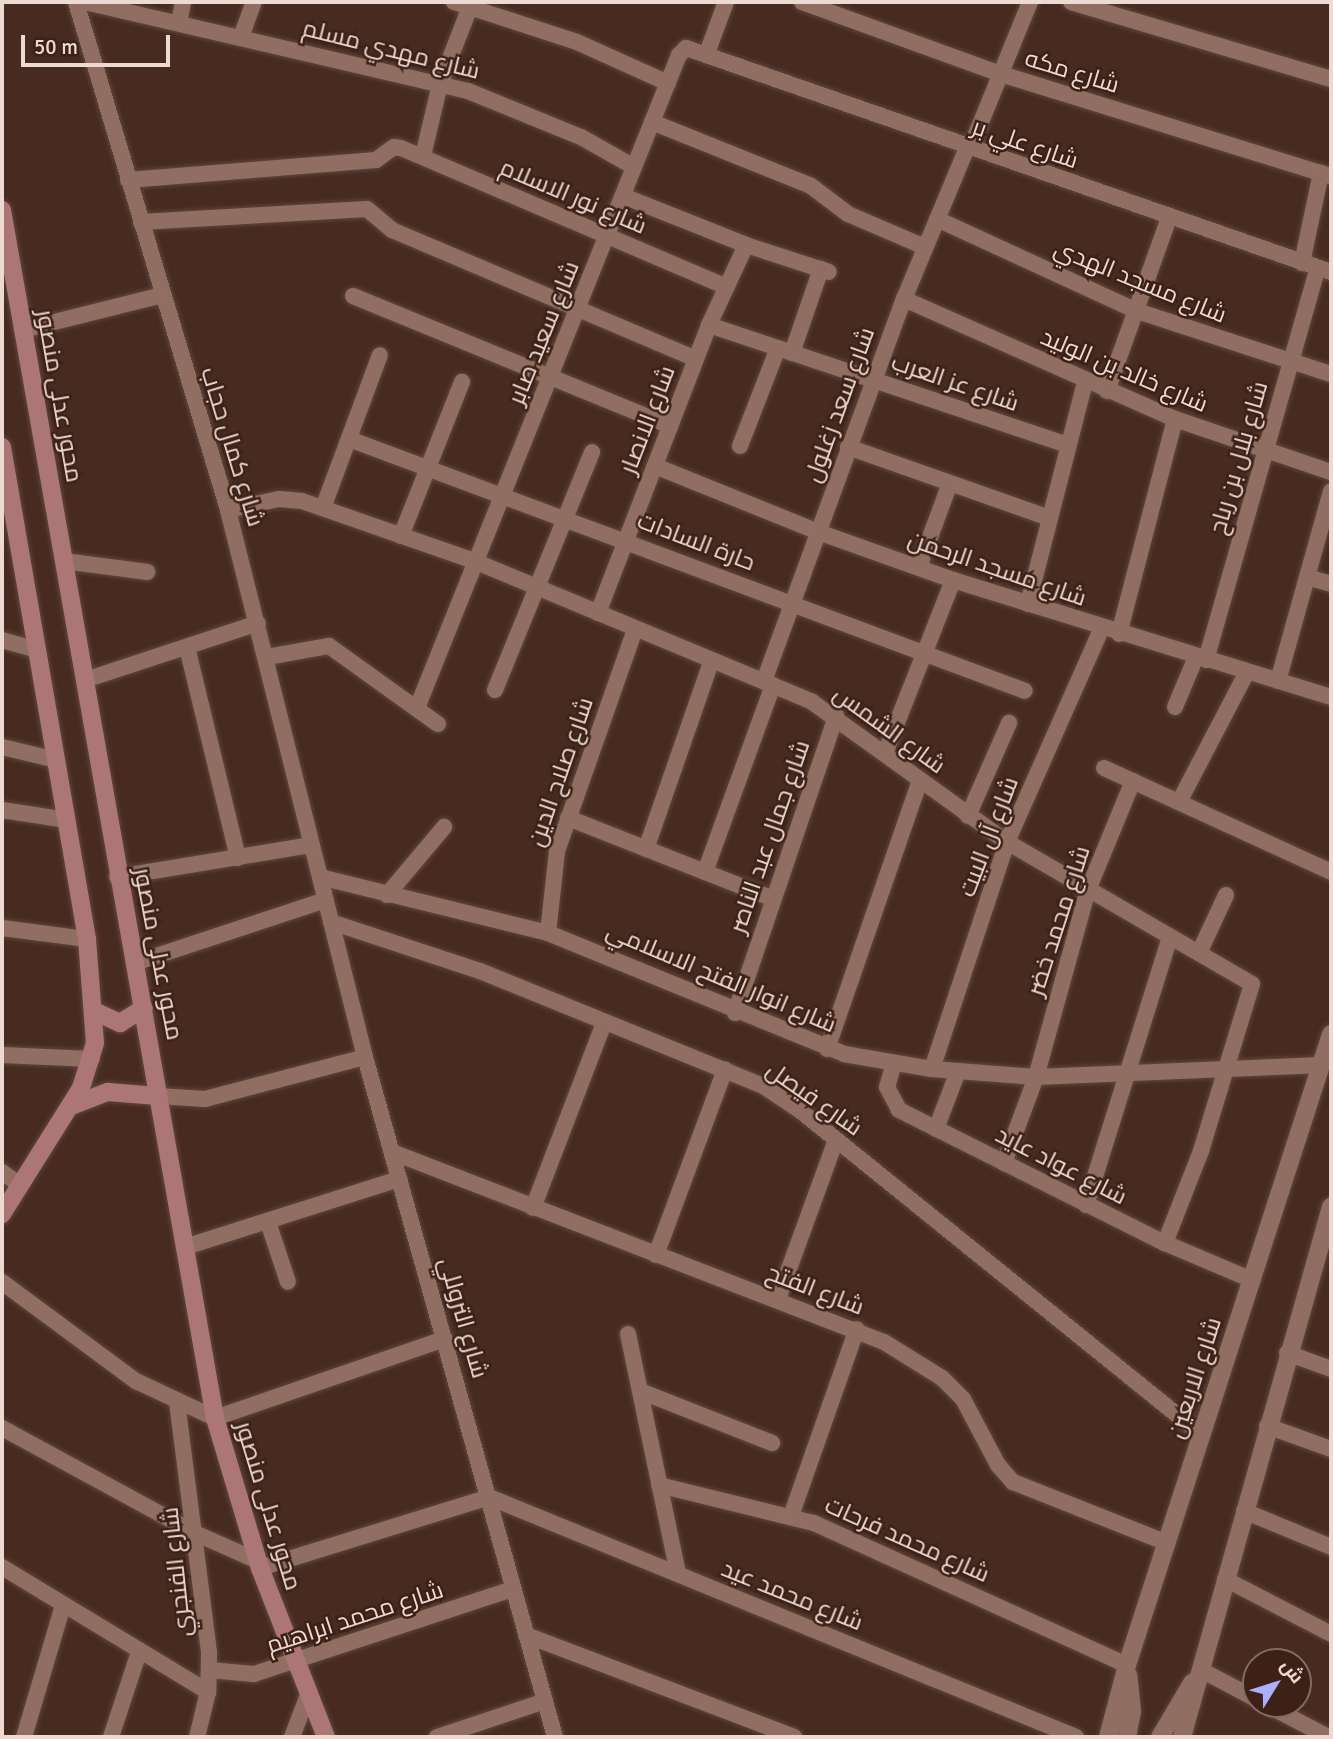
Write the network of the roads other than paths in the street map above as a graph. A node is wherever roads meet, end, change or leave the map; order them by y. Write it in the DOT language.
graph roads {
  1 [pos="76,2"];
  2 [pos="85,2"];
  3 [pos="183,2"];
  4 [pos="254,2"];
  5 [pos="454,2"];
  6 [pos="802,2"];
  7 [pos="1030,2"];
  8 [pos="1072,2"];
  9 [pos="721,3"];
  10 [pos="471,5"];
  11 [pos="179,23"];
  12 [pos="241,37"];
  13 [pos="707,53"];
  14 [pos="1001,74"];
  15 [pos="1331,79"];
  16 [pos="668,83"];
  17 [pos="440,84"];
  18 [pos="652,122"];
  19 [pos="969,149"];
  20 [pos="423,156"];
  21 [pos="634,167"];
  22 [pos="1326,174"];
  23 [pos="128,180"];
  24 [pos="623,196"];
  25 [pos="2,210"];
  26 [pos="1169,218"];
  27 [pos="937,219"];
  28 [pos="141,222"];
  29 [pos="608,237"];
  30 [pos="746,245"];
  31 [pos="925,247"];
  32 [pos="1301,263"];
  33 [pos="1324,270"];
  34 [pos="727,287"];
  35 [pos="162,295"];
  36 [pos="353,296"];
  37 [pos="904,299"];
  38 [pos="579,310"];
  39 [pos="1137,311"];
  40 [pos="709,325"];
  41 [pos="22,330"];
  42 [pos="785,350"];
  43 [pos="380,355"];
  44 [pos="696,359"];
  45 [pos="1289,363"];
  46 [pos="1331,374"];
  47 [pos="551,379"];
  48 [pos="874,380"];
  49 [pos="462,382"];
  50 [pos="1085,382"];
  51 [pos="1107,391"];
  52 [pos="1175,419"];
  53 [pos="670,426"];
  54 [pos="349,439"];
  55 [pos="1067,445"];
  56 [pos="740,446"];
  57 [pos="2,447"];
  58 [pos="848,447"];
  59 [pos="592,452"];
  60 [pos="1265,452"];
  61 [pos="655,466"];
  62 [pos="428,467"];
  63 [pos="1331,472"];
  64 [pos="949,486"];
  65 [pos="1331,491"];
  66 [pos="503,494"];
  67 [pos="323,508"];
  68 [pos="228,510"];
  69 [pos="566,517"];
  70 [pos="1047,517"];
  71 [pos="818,532"];
  72 [pos="401,536"];
  73 [pos="627,539"];
  74 [pos="64,561"];
  75 [pos="474,562"];
  76 [pos="919,567"];
  77 [pos="147,572"];
  78 [pos="1307,577"];
  79 [pos="953,580"];
  80 [pos="1331,584"];
  81 [pos="537,588"];
  82 [pos="792,604"];
  83 [pos="1028,604"];
  84 [pos="598,613"];
  85 [pos="258,624"];
  86 [pos="1102,628"];
  87 [pos="635,629"];
  88 [pos="1119,634"];
  89 [pos="2,640"];
  90 [pos="187,647"];
  91 [pos="37,650"];
  92 [pos="926,656"];
  93 [pos="267,657"];
  94 [pos="1201,658"];
  95 [pos="712,660"];
  96 [pos="1247,672"];
  97 [pos="85,680"];
  98 [pos="1278,681"];
  99 [pos="769,683"];
  100 [pos="495,690"];
  101 [pos="1025,691"];
  102 [pos="1331,698"];
  103 [pos="1175,707"];
  104 [pos="417,708"];
  105 [pos="836,716"];
  106 [pos="1009,723"];
  107 [pos="438,724"];
  108 [pos="2,747"];
  109 [pos="885,754"];
  110 [pos="56,760"];
  111 [pos="1104,768"];
  112 [pos="920,781"];
  113 [pos="1133,781"];
  114 [pos="1179,802"];
  115 [pos="2,810"];
  116 [pos="968,816"];
  117 [pos="568,818"];
  118 [pos="67,820"];
  119 [pos="444,827"];
  120 [pos="1007,842"];
  121 [pos="311,845"];
  122 [pos="646,849"];
  123 [pos="238,858"];
  124 [pos="705,872"];
  125 [pos="1331,872"];
  126 [pos="117,877"];
  127 [pos="320,877"];
  128 [pos="1088,890"];
  129 [pos="387,895"];
  130 [pos="1226,895"];
  131 [pos="771,898"];
  132 [pos="328,911"];
  133 [pos="2,928"];
  134 [pos="548,933"];
  135 [pos="1170,937"];
  136 [pos="87,939"];
  137 [pos="1199,953"];
  138 [pos="135,963"];
  139 [pos="144,1008"];
  140 [pos="94,1011"];
  141 [pos="735,1013"];
  142 [pos="604,1023"];
  143 [pos="1331,1034"];
  144 [pos="827,1049"];
  145 [pos="2,1055"];
  146 [pos="365,1057"];
  147 [pos="92,1059"];
  148 [pos="894,1063"];
  149 [pos="1322,1065"];
  150 [pos="724,1069"];
  151 [pos="932,1069"];
  152 [pos="1227,1069"];
  153 [pos="958,1071"];
  154 [pos="1130,1074"];
  155 [pos="1036,1077"];
  156 [pos="158,1096"];
  157 [pos="71,1106"];
  158 [pos="936,1129"];
  159 [pos="836,1140"];
  160 [pos="392,1152"];
  161 [pos="1004,1163"];
  162 [pos="2,1172"];
  163 [pos="400,1179"];
  164 [pos="20,1185"];
  165 [pos="1086,1205"];
  166 [pos="1331,1207"];
  167 [pos="533,1208"];
  168 [pos="2,1214"];
  169 [pos="268,1222"];
  170 [pos="1165,1243"];
  171 [pos="185,1247"];
  172 [pos="1325,1252"];
  173 [pos="656,1255"];
  174 [pos="1252,1280"];
  175 [pos="2,1282"];
  176 [pos="288,1282"];
  177 [pos="778,1300"];
  178 [pos="857,1329"];
  179 [pos="628,1334"];
  180 [pos="445,1339"];
  181 [pos="1287,1353"];
  182 [pos="1331,1369"];
  183 [pos="640,1391"];
  184 [pos="177,1402"];
  185 [pos="215,1418"];
  186 [pos="1267,1426"];
  187 [pos="2,1428"];
  188 [pos="1202,1434"];
  189 [pos="772,1443"];
  190 [pos="1331,1449"];
  191 [pos="659,1485"];
  192 [pos="489,1497"];
  193 [pos="1244,1511"];
  194 [pos="791,1516"];
  195 [pos="197,1534"];
  196 [pos="1167,1543"];
  197 [pos="1331,1547"];
  198 [pos="259,1565"];
  199 [pos="2,1567"];
  200 [pos="678,1574"];
  201 [pos="1225,1579"];
  202 [pos="513,1589"];
  203 [pos="63,1605"];
  204 [pos="1331,1634"];
  205 [pos="526,1635"];
  206 [pos="139,1652"];
  207 [pos="294,1663"];
  208 [pos="1127,1665"];
  209 [pos="209,1670"];
  210 [pos="1201,1670"];
  211 [pos="208,1692"];
  212 [pos="1242,1692"];
  213 [pos="308,1695"];
  214 [pos="545,1701"];
  215 [pos="1292,1718"];
  216 [pos="24,1737"];
  217 [pos="111,1737"];
  218 [pos="197,1737"];
  219 [pos="292,1737"];
  220 [pos="326,1737"];
  221 [pos="437,1737"];
  222 [pos="555,1737"];
  223 [pos="794,1737"];
  224 [pos="1076,1737"];
  225 [pos="1108,1737"];
  226 [pos="1127,1737"];
  227 [pos="1160,1737"];
  228 [pos="1182,1737"];
  229 [pos="1328,1737"];
  1 -- 23 [label="street, شارع كمال حجاب"];
  2 -- 11 [label="street, شارع مهدي مسلم"];
  3 -- 11 [label="street"];
  4 -- 12 [label="street"];
  5 -- 10 [label="street"];
  6 -- 14 [label="street, شارع مكه"];
  7 -- 14 [label="street, شارع سعد زغلول"];
  8 -- 15 [label="street"];
  9 -- 13 [label="street"];
  10 -- 16 [label="street"];
  10 -- 17 [label="street"];
  11 -- 12 [label="street, شارع مهدي مسلم"];
  12 -- 17 [label="street, شارع مهدي مسلم"];
  13 -- 16 [label="street, شارع سعيد صابر"];
  13 -- 19 [label="street, شارع علي بر"];
  14 -- 19 [label="street, شارع سعد زغلول"];
  14 -- 22 [label="street, شارع مكه"];
  16 -- 18 [label="street, شارع سعيد صابر"];
  17 -- 20 [label="street"];
  17 -- 21 [label="street, شارع مهدي مسلم"];
  18 -- 21 [label="street, شارع سعيد صابر"];
  18 -- 31 [label="street"];
  19 -- 26 [label="street, شارع علي بر"];
  19 -- 27 [label="street, شارع سعد زغلول"];
  20 -- 23 [label="street, شارع نور الاسلام"];
  20 -- 29 [label="street, شارع نور الاسلام"];
  21 -- 24 [label="street, شارع سعيد صابر"];
  22 -- 32 [label="street"];
  23 -- 28 [label="street, شارع كمال حجاب"];
  24 -- 29 [label="street, شارع سعيد صابر"];
  24 -- 30 [label="street"];
  25 -- 41 [label="main road, محور عدلى منصور"];
  26 -- 32 [label="street, شارع علي بر"];
  26 -- 39 [label="street"];
  27 -- 31 [label="street, شارع سعد زغلول"];
  27 -- 39 [label="street, شارع مسجد الهدي"];
  28 -- 35 [label="street, شارع كمال حجاب"];
  28 -- 38 [label="street"];
  29 -- 34 [label="street, شارع نور الاسلام"];
  29 -- 38 [label="street, شارع سعيد صابر"];
  30 -- 34 [label="street, شارع الانصار"];
  30 -- 42 [label="street"];
  31 -- 37 [label="street, شارع سعد زغلول"];
  32 -- 33 [label="street, شارع علي بر"];
  33 -- 45 [label="street, شارع بلال بن رباح"];
  34 -- 40 [label="street, شارع الانصار"];
  35 -- 41 [label="street"];
  35 -- 68 [label="street, شارع كمال حجاب"];
  36 -- 47 [label="street"];
  37 -- 48 [label="street, شارع سعد زغلول"];
  37 -- 50 [label="street, شارع خالد بن الوليد"];
  38 -- 44 [label="street"];
  38 -- 47 [label="street, شارع سعيد صابر"];
  39 -- 45 [label="street, شارع مسجد الهدي"];
  39 -- 51 [label="street"];
  40 -- 42 [label="street, شارع عز العرب"];
  40 -- 44 [label="street, شارع الانصار"];
  41 -- 74 [label="main road, محور عدلى منصور"];
  42 -- 48 [label="street, شارع عز العرب"];
  42 -- 56 [label="street"];
  43 -- 54 [label="street"];
  44 -- 53 [label="street, شارع الانصار"];
  45 -- 46 [label="street, شارع مسجد الهدي"];
  45 -- 60 [label="street, شارع بلال بن رباح"];
  47 -- 53 [label="street"];
  47 -- 66 [label="street, شارع سعيد صابر"];
  48 -- 55 [label="street, شارع عز العرب"];
  48 -- 58 [label="street, شارع سعد زغلول"];
  49 -- 62 [label="street"];
  50 -- 51 [label="street, شارع خالد بن الوليد"];
  50 -- 55 [label="street"];
  51 -- 52 [label="street, شارع خالد بن الوليد"];
  52 -- 60 [label="street, شارع خالد بن الوليد"];
  52 -- 88 [label="street"];
  53 -- 61 [label="street, شارع الانصار"];
  54 -- 62 [label="street, حارة السادات"];
  54 -- 67 [label="street"];
  55 -- 70 [label="street"];
  57 -- 91 [label="main road"];
  58 -- 64 [label="street"];
  58 -- 71 [label="street, شارع سعد زغلول"];
  59 -- 69 [label="street"];
  60 -- 63 [label="street, شارع خالد بن الوليد"];
  60 -- 94 [label="street, شارع بلال بن رباح"];
  61 -- 71 [label="street, شارع مسجد الرحمن"];
  61 -- 73 [label="street, شارع الانصار"];
  62 -- 66 [label="street, حارة السادات"];
  62 -- 72 [label="street"];
  64 -- 70 [label="street"];
  64 -- 76 [label="street"];
  65 -- 78 [label="street"];
  66 -- 69 [label="street, حارة السادات"];
  66 -- 75 [label="street, شارع سعيد صابر"];
  67 -- 68 [label="street, شارع الشمس"];
  67 -- 72 [label="street, شارع الشمس"];
  68 -- 85 [label="street, شارع كمال حجاب"];
  69 -- 73 [label="street, حارة السادات"];
  69 -- 81 [label="street"];
  70 -- 83 [label="street"];
  71 -- 76 [label="street, شارع مسجد الرحمن"];
  71 -- 82 [label="street, شارع سعد زغلول"];
  72 -- 75 [label="street, شارع الشمس"];
  73 -- 82 [label="street, حارة السادات"];
  73 -- 84 [label="street, شارع الانصار"];
  74 -- 77 [label="street"];
  74 -- 97 [label="main road, محور عدلى منصور"];
  75 -- 81 [label="street, شارع الشمس"];
  75 -- 104 [label="street, شارع سعيد صابر"];
  76 -- 79 [label="street, شارع مسجد الرحمن"];
  78 -- 80 [label="street"];
  78 -- 98 [label="street"];
  79 -- 83 [label="street, شارع مسجد الرحمن"];
  79 -- 92 [label="street"];
  81 -- 84 [label="street, شارع الشمس"];
  81 -- 100 [label="street"];
  82 -- 92 [label="street, حارة السادات"];
  82 -- 99 [label="street, شارع سعد زغلول"];
  83 -- 86 [label="street, شارع مسجد الرحمن"];
  84 -- 87 [label="street, شارع الشمس"];
  85 -- 90 [label="street"];
  85 -- 93 [label="street, شارع كمال حجاب"];
  86 -- 88 [label="street, شارع مسجد الرحمن"];
  86 -- 120 [label="street, شارع آل البيت"];
  87 -- 95 [label="street, شارع الشمس"];
  87 -- 117 [label="street, شارع صلاح الدين"];
  88 -- 94 [label="street, شارع مسجد الرحمن"];
  89 -- 91 [label="street"];
  90 -- 97 [label="street"];
  90 -- 123 [label="street"];
  91 -- 110 [label="main road"];
  92 -- 101 [label="street, حارة السادات"];
  92 -- 109 [label="street"];
  93 -- 104 [label="street"];
  93 -- 121 [label="street, شارع كمال حجاب"];
  94 -- 96 [label="street, شارع مسجد الرحمن"];
  94 -- 103 [label="street, شارع بلال بن رباح"];
  95 -- 99 [label="street, شارع الشمس"];
  95 -- 122 [label="street"];
  96 -- 98 [label="street, شارع مسجد الرحمن"];
  96 -- 114 [label="street"];
  97 -- 126 [label="main road, محور عدلى منصور"];
  98 -- 102 [label="street, شارع مسجد الرحمن"];
  99 -- 105 [label="street, شارع الشمس"];
  99 -- 124 [label="street, شارع سعد زغلول"];
  104 -- 107 [label="street"];
  105 -- 109 [label="street, شارع الشمس"];
  105 -- 131 [label="street, شارع جمال عبد الناصر"];
  106 -- 116 [label="street"];
  108 -- 110 [label="street"];
  109 -- 112 [label="street, شارع الشمس"];
  110 -- 118 [label="main road"];
  111 -- 113 [label="street"];
  112 -- 116 [label="street, شارع الشمس"];
  112 -- 144 [label="street"];
  113 -- 114 [label="street"];
  113 -- 128 [label="street, شارع محمد خضر"];
  114 -- 125 [label="street"];
  115 -- 118 [label="street"];
  116 -- 120 [label="street, شارع الشمس"];
  117 -- 122 [label="street"];
  117 -- 134 [label="street, شارع صلاح الدين"];
  118 -- 136 [label="main road"];
  119 -- 129 [label="street"];
  120 -- 128 [label="street, شارع الشمس"];
  120 -- 151 [label="street, شارع آل البيت"];
  121 -- 123 [label="street"];
  121 -- 127 [label="street, شارع كمال حجاب"];
  122 -- 124 [label="street"];
  123 -- 126 [label="street"];
  124 -- 131 [label="street"];
  126 -- 138 [label="main road, محور عدلى منصور"];
  127 -- 129 [label="street, شارع انوار الفتح الاسلامي"];
  127 -- 132 [label="street, شارع كمال حجاب"];
  128 -- 135 [label="street, شارع الشمس"];
  128 -- 155 [label="street, شارع محمد خضر"];
  129 -- 134 [label="street, شارع انوار الفتح الاسلامي"];
  130 -- 137 [label="street"];
  131 -- 141 [label="street, شارع جمال عبد الناصر"];
  132 -- 138 [label="street"];
  132 -- 142 [label="street, شارع فيصل"];
  132 -- 146 [label="street, شارع التروللي"];
  133 -- 136 [label="street"];
  134 -- 141 [label="street, شارع انوار الفتح الاسلامي"];
  135 -- 137 [label="street, شارع الشمس"];
  135 -- 154 [label="street"];
  136 -- 140 [label="main road"];
  137 -- 152 [label="street, شارع الشمس"];
  138 -- 139 [label="main road, محور عدلى منصور"];
  139 -- 140 [label="main road"];
  139 -- 156 [label="main road, محور عدلى منصور"];
  140 -- 147 [label="main road"];
  141 -- 144 [label="street, شارع انوار الفتح الاسلامي"];
  142 -- 150 [label="street, شارع فيصل"];
  142 -- 167 [label="street"];
  143 -- 149 [label="street, شارع الاربعين"];
  144 -- 148 [label="street, شارع انوار الفتح الاسلامي"];
  145 -- 147 [label="street"];
  146 -- 156 [label="street"];
  146 -- 160 [label="street, شارع التروللي"];
  147 -- 157 [label="main road"];
  148 -- 151 [label="street, شارع انوار الفتح الاسلامي"];
  148 -- 158 [label="street, شارع عواد عايد"];
  149 -- 152 [label="street, شارع انوار الفتح الاسلامي"];
  149 -- 174 [label="street, شارع الاربعين"];
  150 -- 159 [label="street, شارع فيصل"];
  150 -- 173 [label="street"];
  151 -- 153 [label="street, شارع انوار الفتح الاسلامي"];
  152 -- 154 [label="street, شارع انوار الفتح الاسلامي"];
  152 -- 170 [label="street"];
  153 -- 155 [label="street, شارع انوار الفتح الاسلامي"];
  153 -- 158 [label="street"];
  154 -- 155 [label="street, شارع انوار الفتح الاسلامي"];
  154 -- 165 [label="street"];
  155 -- 161 [label="street, شارع محمد خضر"];
  156 -- 157 [label="main road"];
  156 -- 171 [label="main road, محور عدلى منصور"];
  157 -- 164 [label="main road"];
  158 -- 161 [label="street, شارع عواد عايد"];
  159 -- 177 [label="street"];
  159 -- 188 [label="street, شارع فيصل"];
  160 -- 163 [label="street, شارع التروللي"];
  160 -- 167 [label="street, شارع الفتح"];
  161 -- 165 [label="street, شارع عواد عايد"];
  162 -- 164 [label="street"];
  163 -- 169 [label="street"];
  163 -- 180 [label="street, شارع التروللي"];
  164 -- 168 [label="main road"];
  165 -- 170 [label="street, شارع عواد عايد"];
  166 -- 172 [label="street"];
  167 -- 173 [label="street, شارع الفتح"];
  169 -- 171 [label="street"];
  169 -- 176 [label="street"];
  170 -- 174 [label="street, شارع عواد عايد"];
  171 -- 185 [label="main road, محور عدلى منصور"];
  172 -- 181 [label="street"];
  173 -- 177 [label="street, شارع الفتح"];
  174 -- 188 [label="street, شارع الاربعين"];
  175 -- 184 [label="street"];
  177 -- 178 [label="street, شارع الفتح"];
  178 -- 194 [label="street"];
  178 -- 196 [label="street, شارع الفتح"];
  179 -- 183 [label="street"];
  180 -- 185 [label="street"];
  180 -- 192 [label="street, شارع التروللي"];
  181 -- 182 [label="street"];
  181 -- 186 [label="street"];
  183 -- 189 [label="street"];
  183 -- 191 [label="street"];
  184 -- 185 [label="street"];
  184 -- 195 [label="street, شارع الفنجري"];
  185 -- 198 [label="main road, محور عدلى منصور"];
  186 -- 190 [label="street"];
  186 -- 193 [label="street"];
  187 -- 195 [label="street"];
  188 -- 196 [label="street, شارع الاربعين"];
  191 -- 194 [label="street, شارع محمد فرحات"];
  191 -- 200 [label="street"];
  192 -- 198 [label="street"];
  192 -- 200 [label="street, شارع محمد عيد"];
  192 -- 202 [label="street, شارع التروللي"];
  193 -- 197 [label="street"];
  193 -- 201 [label="street"];
  194 -- 208 [label="street, شارع محمد فرحات"];
  195 -- 198 [label="street"];
  195 -- 209 [label="street, شارع الفنجري"];
  196 -- 208 [label="street, شارع الاربعين"];
  198 -- 207 [label="main road, محور عدلى منصور"];
  199 -- 203 [label="street"];
  200 -- 224 [label="street, شارع محمد عيد"];
  201 -- 204 [label="street"];
  201 -- 210 [label="street"];
  202 -- 205 [label="street, شارع التروللي"];
  202 -- 207 [label="street, شارع محمد ابراهيم"];
  203 -- 206 [label="street"];
  203 -- 216 [label="street"];
  205 -- 214 [label="street, شارع التروللي"];
  205 -- 223 [label="street"];
  206 -- 211 [label="street"];
  206 -- 217 [label="street"];
  207 -- 209 [label="street, شارع محمد ابراهيم"];
  207 -- 213 [label="main road, محور عدلى منصور"];
  208 -- 225 [label="street, شارع الاربعين"];
  208 -- 226 [label="street"];
  209 -- 211 [label="street, شارع الفنجري"];
  210 -- 212 [label="street"];
  210 -- 227 [label="street"];
  210 -- 228 [label="street"];
  211 -- 218 [label="street, شارع الفنجري"];
  213 -- 219 [label="street"];
  213 -- 220 [label="main road, محور عدلى منصور"];
  214 -- 221 [label="street"];
  214 -- 222 [label="street, شارع التروللي"];
  215 -- 229 [label="street"];
}
